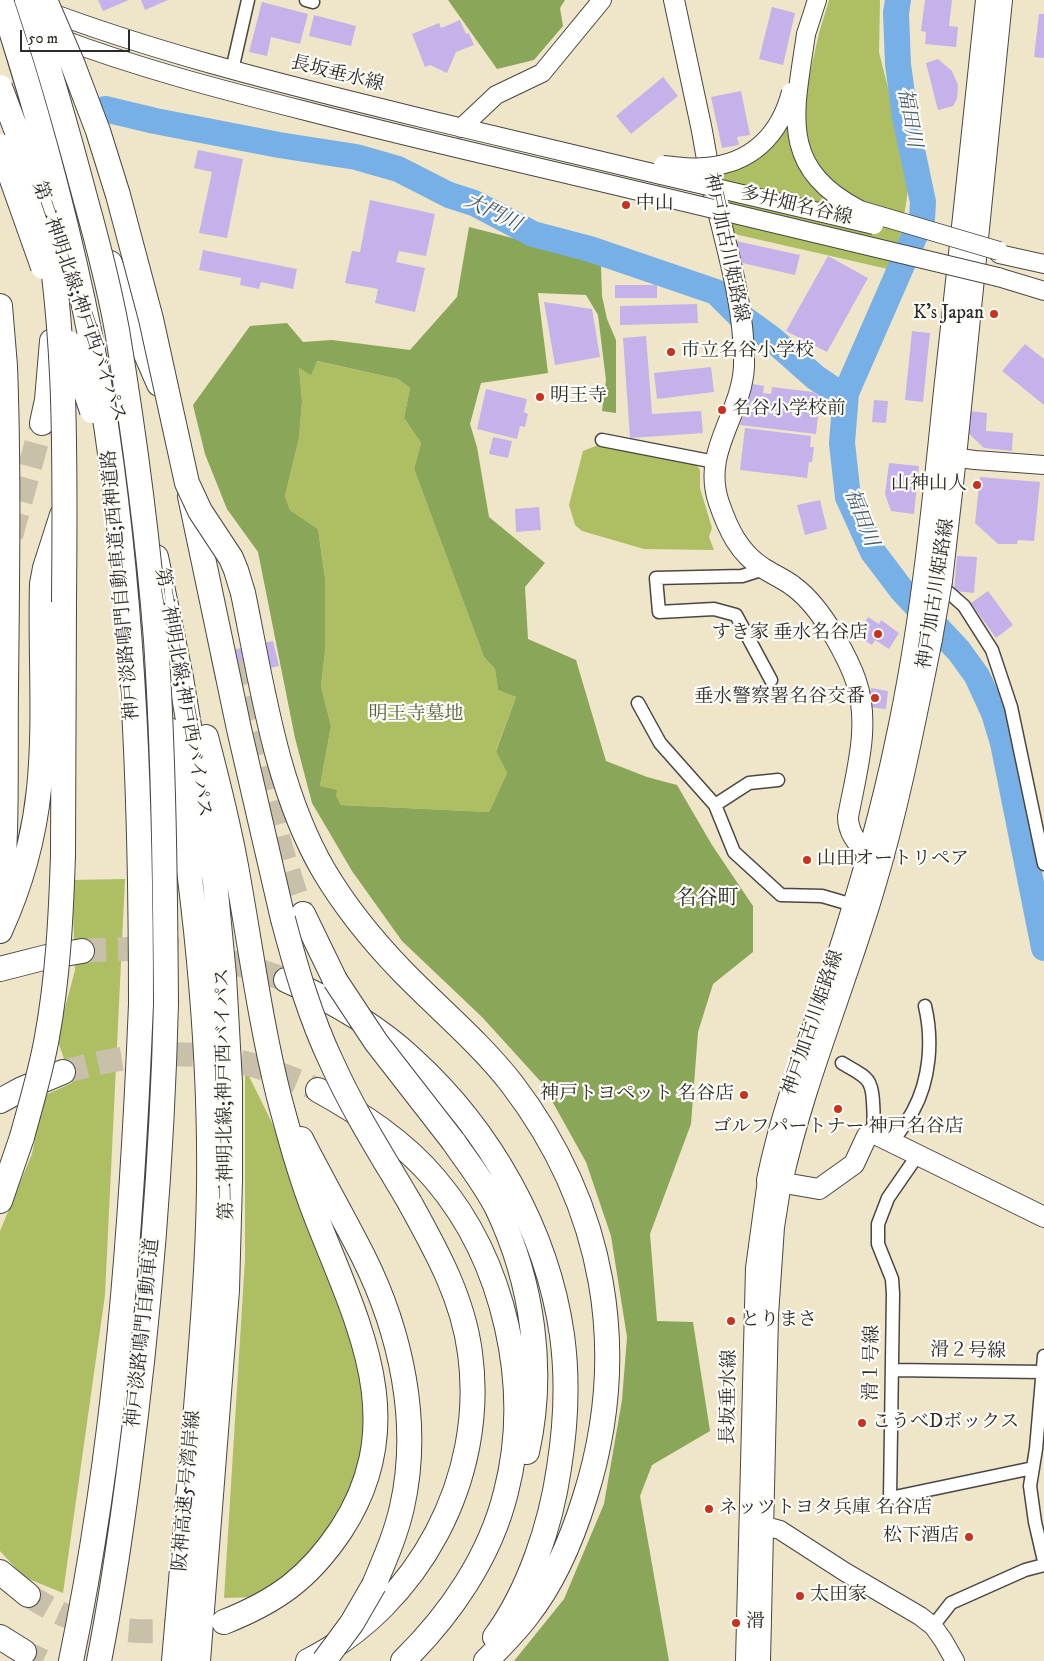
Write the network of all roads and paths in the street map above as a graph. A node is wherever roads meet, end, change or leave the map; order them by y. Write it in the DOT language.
graph roads {
  1 [pos="248,0"];
  2 [pos="602,0"];
  3 [pos="674,0"];
  4 [pos="817,0"];
  5 [pos="986,0"];
  6 [pos="1002,0"];
  7 [pos="15,10"];
  8 [pos="806,34"];
  9 [pos="0,40"];
  10 [pos="232,70"];
  11 [pos="0,87"];
  12 [pos="461,128"];
  13 [pos="0,146"];
  14 [pos="662,170"];
  15 [pos="999,252"];
  16 [pos="1040,264"];
  17 [pos="998,277"];
  18 [pos="1044,287"];
  19 [pos="1044,291"];
  20 [pos="0,306"];
  21 [pos="5,366"];
  22 [pos="42,423"];
  23 [pos="0,438"];
  24 [pos="602,440"];
  25 [pos="947,456"];
  26 [pos="715,462"];
  27 [pos="1044,465"];
  28 [pos="190,482"];
  29 [pos="764,569"];
  30 [pos="925,569"];
  31 [pos="160,572"];
  32 [pos="53,602"];
  33 [pos="770,680"];
  34 [pos="638,703"];
  35 [pos="778,780"];
  36 [pos="715,805"];
  37 [pos="876,854"];
  38 [pos="1044,864"];
  39 [pos="0,903"];
  40 [pos="853,905"];
  41 [pos="0,908"];
  42 [pos="293,916"];
  43 [pos="0,932"];
  44 [pos="82,952"];
  45 [pos="0,969"];
  46 [pos="286,980"];
  47 [pos="166,1003"];
  48 [pos="141,1004"];
  49 [pos="925,1006"];
  50 [pos="266,1033"];
  51 [pos="842,1063"];
  52 [pos="62,1072"];
  53 [pos="318,1090"];
  54 [pos="0,1101"];
  55 [pos="873,1133"];
  56 [pos="892,1143"];
  57 [pos="917,1156"];
  58 [pos="774,1181"];
  59 [pos="0,1201"];
  60 [pos="1044,1217"];
  61 [pos="214,1322"];
  62 [pos="1044,1356"];
  63 [pos="892,1370"];
  64 [pos="1043,1372"];
  65 [pos="1033,1468"];
  66 [pos="757,1525"];
  67 [pos="1044,1563"];
  68 [pos="0,1572"];
  69 [pos="28,1595"];
  70 [pos="444,1616"];
  71 [pos="224,1622"];
  72 [pos="933,1626"];
  73 [pos="0,1637"];
  74 [pos="24,1652"];
  75 [pos="409,1655"];
  76 [pos="71,1661"];
  77 [pos="99,1661"];
  78 [pos="174,1661"];
  79 [pos="198,1661"];
  80 [pos="308,1661"];
  81 [pos="324,1661"];
  82 [pos="477,1661"];
  83 [pos="486,1661"];
  84 [pos="745,1661"];
  85 [pos="761,1661"];
  86 [pos="955,1661"];
  1 -- 10 [label="street"];
  2 -- 12 [label="street"];
  3 -- 26 [label="main road, 神戸加古川姫路線"];
  4 -- 8 [label="street"];
  5 -- 25 [label="main road, 神戸加古川姫路線"];
  6 -- 25 [label="main road, 神戸加古川姫路線"];
  7 -- 9 [label="street"];
  7 -- 10 [label="street, 長坂垂水線"];
  7 -- 17 [label="street, 多井畑名谷線, bridge"];
  7 -- 22 [label="highway"];
  7 -- 28 [label="highway"];
  7 -- 28 [label="highway, bridge"];
  7 -- 32 [label="highway, bridge"];
  7 -- 47 [label="highway, 神戸淡路鳴門自動車道;西神道路, bridge"];
  7 -- 48 [label="highway, 神戸淡路鳴門自動車道;西神道路, bridge"];
  8 -- 14 [label="street, bridge"];
  8 -- 15 [label="street, bridge"];
  10 -- 12 [label="street, 長坂垂水線"];
  11 -- 31 [label="highway, 第二神明北線;神戸西バイパス, bridge"];
  12 -- 14 [label="street"];
  13 -- 61 [label="highway, 第二神明北線;神戸西バイパス, bridge"];
  14 -- 15 [label="street, 多井畑名谷線, bridge"];
  15 -- 16 [label="street"];
  17 -- 18 [label="street, 多井畑名谷線"];
  17 -- 19 [label="street"];
  20 -- 21 [label="highway"];
  21 -- 23 [label="highway"];
  21 -- 39 [label="highway"];
  24 -- 26 [label="street"];
  25 -- 27 [label="street"];
  25 -- 30 [label="main road, 神戸加古川姫路線"];
  25 -- 37 [label="main road, 神戸加古川姫路線, bridge"];
  26 -- 29 [label="main road, 神戸加古川姫路線"];
  28 -- 42 [label="highway, bridge"];
  28 -- 83 [label="highway, bridge"];
  29 -- 33 [label="street"];
  29 -- 37 [label="main road, 神戸加古川姫路線"];
  30 -- 37 [label="main road, 神戸加古川姫路線"];
  30 -- 38 [label="street"];
  31 -- 50 [label="highway"];
  31 -- 61 [label="highway, 第二神明北線;神戸西バイパス"];
  32 -- 43 [label="highway"];
  32 -- 59 [label="highway, bridge"];
  34 -- 36 [label="street"];
  35 -- 36 [label="street"];
  36 -- 40 [label="street"];
  37 -- 40 [label="main road, 神戸加古川姫路線"];
  37 -- 58 [label="main road, 神戸加古川姫路線"];
  39 -- 41 [label="highway"];
  40 -- 58 [label="main road, 神戸加古川姫路線"];
  42 -- 70 [label="highway, bridge"];
  42 -- 80 [label="highway, bridge"];
  44 -- 45 [label="highway"];
  46 -- 82 [label="highway"];
  47 -- 77 [label="highway, 神戸淡路鳴門自動車道"];
  48 -- 76 [label="highway, 神戸淡路鳴門自動車道"];
  49 -- 56 [label="street"];
  50 -- 71 [label="highway"];
  50 -- 81 [label="highway, bridge"];
  51 -- 55 [label="street"];
  52 -- 54 [label="highway"];
  53 -- 70 [label="highway"];
  55 -- 56 [label="main road"];
  55 -- 58 [label="main road"];
  56 -- 57 [label="main road"];
  57 -- 60 [label="main road"];
  57 -- 63 [label="street, 滑１号線"];
  58 -- 66 [label="street, 長坂垂水線"];
  61 -- 78 [label="highway, 阪神高速5号湾岸線"];
  61 -- 79 [label="highway, 阪神高速5号湾岸線"];
  62 -- 64 [label="street"];
  63 -- 64 [label="street, 滑２号線"];
  63 -- 65 [label="street, 滑１号線"];
  64 -- 65 [label="street"];
  65 -- 67 [label="street"];
  66 -- 72 [label="street"];
  66 -- 84 [label="street, 長坂垂水線"];
  66 -- 85 [label="street, 長坂垂水線"];
  67 -- 72 [label="street"];
  68 -- 69 [label="highway"];
  70 -- 75 [label="highway"];
  72 -- 86 [label="street"];
  73 -- 74 [label="highway"];
}
